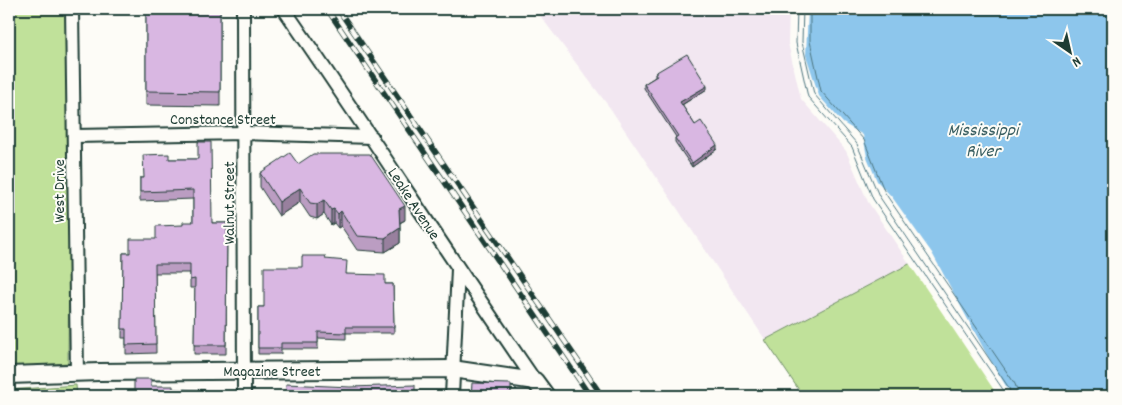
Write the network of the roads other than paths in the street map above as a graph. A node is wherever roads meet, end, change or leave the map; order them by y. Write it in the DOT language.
graph roads {
  1 [pos="72,9"];
  2 [pos="243,9"];
  3 [pos="284,9"];
  4 [pos="244,132"];
  5 [pos="74,136"];
  6 [pos="372,137"];
  7 [pos="458,269"];
  8 [pos="452,369"];
  9 [pos="244,370"];
  10 [pos="77,373"];
  11 [pos="9,375"];
  12 [pos="535,381"];
  13 [pos="244,396"];
  14 [pos="452,396"];
  15 [pos="546,396"];
  1 -- 5 [label="street, West Drive"];
  2 -- 4 [label="street, Walnut Street"];
  3 -- 6 [label="street, Leake Avenue"];
  4 -- 5 [label="street, Constance Street"];
  4 -- 6 [label="street, Constance Street"];
  4 -- 9 [label="street, Walnut Street"];
  5 -- 10 [label="street, West Drive"];
  6 -- 7 [label="street, Leake Avenue"];
  7 -- 8 [label="street"];
  7 -- 12 [label="street, Leake Avenue"];
  8 -- 9 [label="street, Magazine Street"];
  8 -- 12 [label="street, Magazine Street"];
  8 -- 14 [label="street"];
  9 -- 10 [label="street, Magazine Street"];
  9 -- 13 [label="street, Walnut Street"];
  10 -- 11 [label="street, Magazine Street"];
  12 -- 15 [label="street, Leake Avenue"];
}
